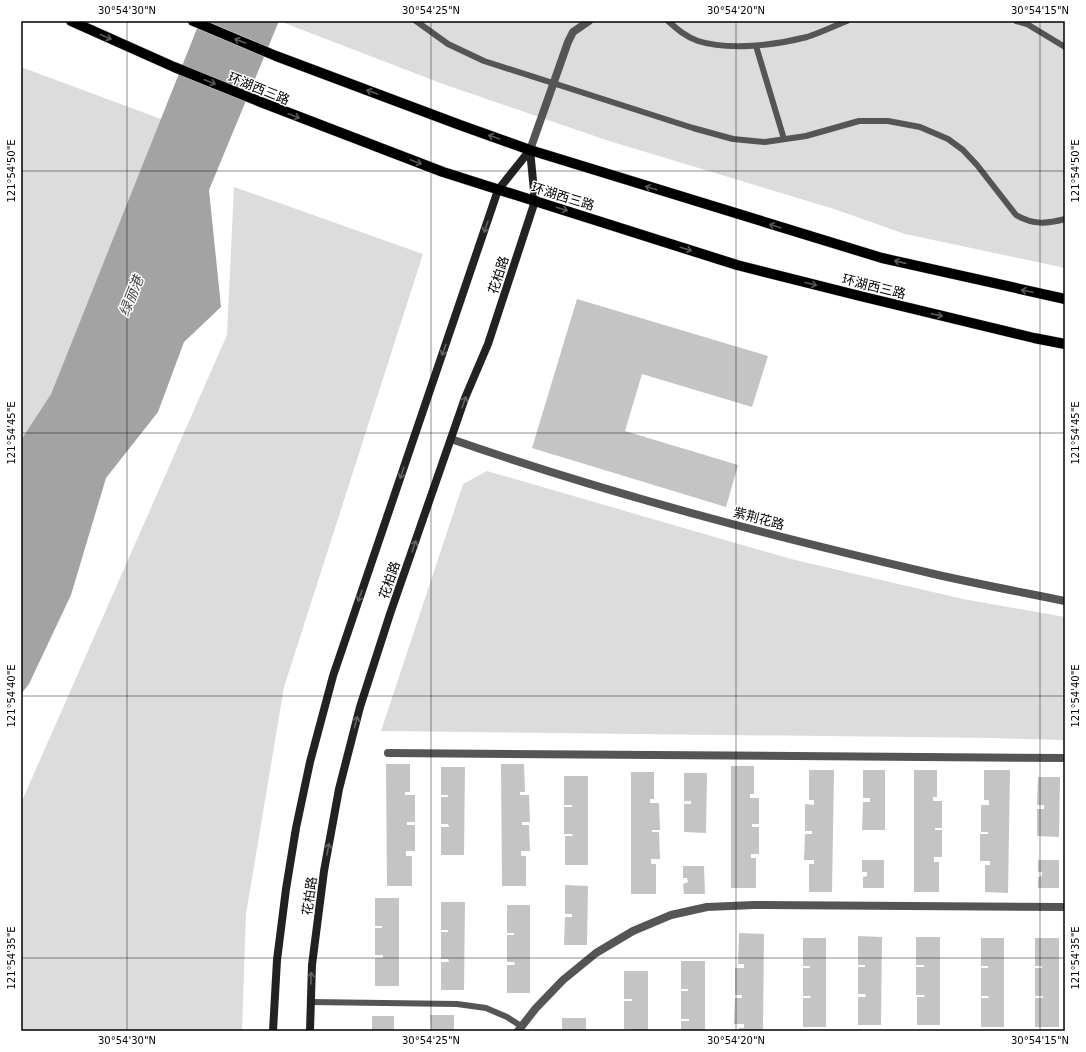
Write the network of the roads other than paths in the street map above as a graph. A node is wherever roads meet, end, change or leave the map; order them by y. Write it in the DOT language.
graph roads {
  1 [pos="71,21"];
  2 [pos="194,21"];
  3 [pos="416,21"];
  4 [pos="589,21"];
  5 [pos="668,21"];
  6 [pos="847,21"];
  7 [pos="1016,21"];
  8 [pos="756,46"];
  9 [pos="1065,47"];
  10 [pos="553,84"];
  11 [pos="784,139"];
  12 [pos="530,150"];
  13 [pos="498,190"];
  14 [pos="536,201"];
  15 [pos="1065,219"];
  16 [pos="1065,299"];
  17 [pos="1065,344"];
  18 [pos="451,439"];
  19 [pos="1065,601"];
  20 [pos="388,753"];
  21 [pos="1065,758"];
  22 [pos="1065,907"];
  23 [pos="311,1002"];
  24 [pos="520,1028"];
  25 [pos="273,1031"];
  26 [pos="310,1031"];
  1 -- 13 [label="main road, 环湖西三路, one-way"];
  12 -- 2 [label="main road, one-way"];
  3 -- 10 [label="lane"];
  4 -- 10 [label="street"];
  5 -- 8 [label="lane"];
  6 -- 8 [label="lane"];
  7 -- 9 [label="lane"];
  8 -- 11 [label="lane"];
  10 -- 11 [label="lane"];
  10 -- 12 [label="street"];
  11 -- 15 [label="lane"];
  12 -- 13 [label="main road, 花柏路"];
  12 -- 14 [label="main road, 花柏路"];
  16 -- 12 [label="main road, one-way"];
  13 -- 14 [label="main road, 环湖西三路"];
  13 -- 25 [label="main road, 花柏路, one-way"];
  14 -- 17 [label="main road, 环湖西三路, one-way"];
  18 -- 14 [label="main road, 花柏路, one-way"];
  18 -- 19 [label="street, 紫荆花路"];
  23 -- 18 [label="main road, 花柏路, one-way"];
  20 -- 21 [label="street"];
  22 -- 24 [label="street"];
  23 -- 24 [label="lane"];
  23 -- 26 [label="main road, 花柏路"];
}
